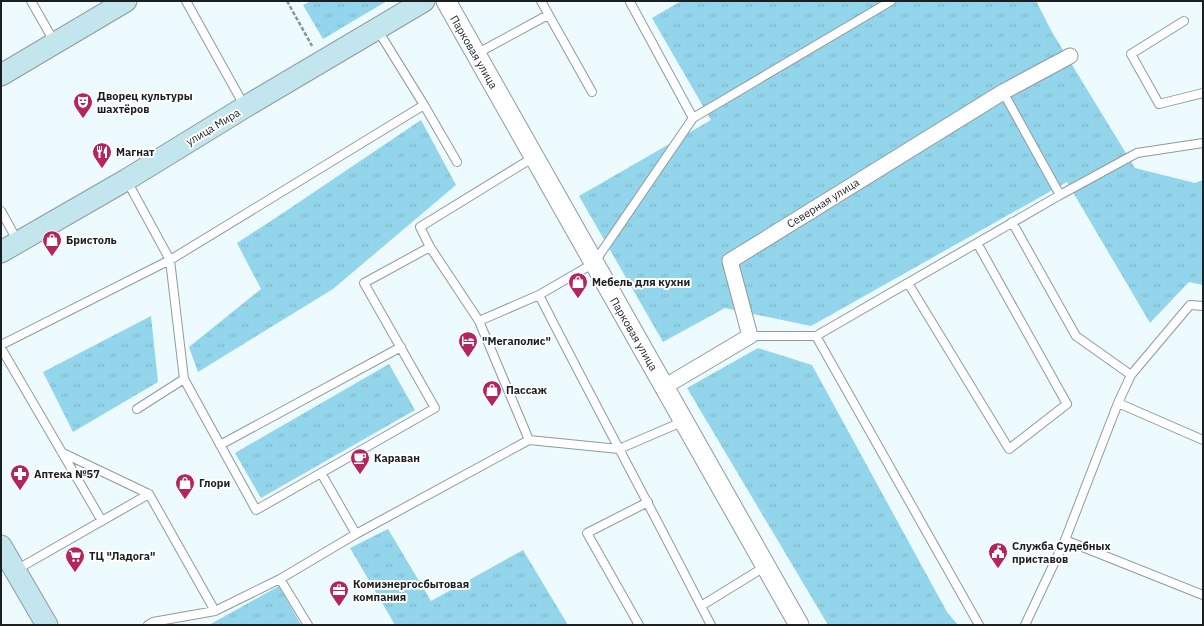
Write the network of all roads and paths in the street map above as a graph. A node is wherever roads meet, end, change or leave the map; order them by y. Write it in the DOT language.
graph roads {
  1 [pos="30,1"];
  2 [pos="126,1"];
  3 [pos="186,1"];
  4 [pos="287,1"];
  5 [pos="424,1"];
  6 [pos="446,1"];
  7 [pos="541,1"];
  8 [pos="631,1"];
  9 [pos="891,1"];
  10 [pos="548,15"];
  11 [pos="1184,21"];
  12 [pos="376,29"];
  13 [pos="54,43"];
  14 [pos="476,54"];
  15 [pos="1070,56"];
  16 [pos="321,62"];
  17 [pos="1,75"];
  18 [pos="592,92"];
  19 [pos="1003,92"];
  20 [pos="1203,93"];
  21 [pos="424,105"];
  22 [pos="245,107"];
  23 [pos="693,118"];
  24 [pos="1203,143"];
  25 [pos="534,157"];
  26 [pos="457,162"];
  27 [pos="126,180"];
  28 [pos="1060,195"];
  29 [pos="1,211"];
  30 [pos="1012,222"];
  31 [pos="977,243"];
  32 [pos="10,247"];
  33 [pos="430,247"];
  34 [pos="170,260"];
  35 [pos="594,263"];
  36 [pos="908,283"];
  37 [pos="539,295"];
  38 [pos="1203,306"];
  39 [pos="479,321"];
  40 [pos="750,336"];
  41 [pos="816,336"];
  42 [pos="1,347"];
  43 [pos="401,347"];
  44 [pos="1131,376"];
  45 [pos="184,379"];
  46 [pos="664,387"];
  47 [pos="1118,404"];
  48 [pos="137,409"];
  49 [pos="684,421"];
  50 [pos="529,440"];
  51 [pos="1203,440"];
  52 [pos="220,445"];
  53 [pos="619,449"];
  54 [pos="63,453"];
  55 [pos="321,473"];
  56 [pos="149,494"];
  57 [pos="648,502"];
  58 [pos="102,521"];
  59 [pos="356,534"];
  60 [pos="1065,540"];
  61 [pos="1,546"];
  62 [pos="766,566"];
  63 [pos="15,570"];
  64 [pos="280,579"];
  65 [pos="1203,595"];
  66 [pos="701,606"];
  67 [pos="215,611"];
  68 [pos="151,624"];
  69 [pos="47,625"];
  70 [pos="308,625"];
  71 [pos="639,625"];
  72 [pos="711,625"];
  73 [pos="799,625"];
  74 [pos="979,625"];
  75 [pos="1025,625"];
  1 -- 13 [label="lane"];
  2 -- 13 [label="main road"];
  3 -- 22 [label="lane"];
  4 -- 16 [label="path"];
  5 -- 12 [label="main road, улица Мира"];
  6 -- 14 [label="street, Парковая улица"];
  7 -- 10 [label="lane"];
  8 -- 23 [label="lane"];
  9 -- 23 [label="lane"];
  10 -- 14 [label="lane"];
  10 -- 18 [label="lane"];
  11 -- 20 [label="lane"];
  12 -- 16 [label="main road, улица Мира"];
  12 -- 21 [label="lane"];
  13 -- 17 [label="main road"];
  14 -- 25 [label="street, Парковая улица"];
  15 -- 19 [label="street, Северная улица"];
  16 -- 22 [label="main road, улица Мира"];
  19 -- 28 [label="lane"];
  19 -- 40 [label="street, Северная улица"];
  21 -- 26 [label="lane"];
  21 -- 34 [label="lane"];
  22 -- 27 [label="main road, улица Мира"];
  23 -- 35 [label="lane"];
  24 -- 28 [label="lane"];
  25 -- 33 [label="lane"];
  25 -- 35 [label="street, Парковая улица"];
  27 -- 32 [label="main road, улица Мира"];
  27 -- 34 [label="lane"];
  28 -- 30 [label="lane"];
  29 -- 32 [label="lane"];
  30 -- 31 [label="lane"];
  30 -- 44 [label="lane"];
  31 -- 36 [label="lane"];
  31 -- 36 [label="lane"];
  33 -- 39 [label="lane"];
  33 -- 43 [label="lane"];
  34 -- 42 [label="lane"];
  34 -- 45 [label="lane"];
  35 -- 37 [label="lane"];
  35 -- 46 [label="street, Парковая улица"];
  36 -- 41 [label="lane"];
  37 -- 39 [label="lane"];
  37 -- 53 [label="lane"];
  38 -- 44 [label="lane"];
  39 -- 50 [label="lane"];
  40 -- 41 [label="lane"];
  40 -- 46 [label="street"];
  41 -- 74 [label="lane"];
  42 -- 54 [label="lane"];
  43 -- 52 [label="lane"];
  43 -- 55 [label="lane"];
  44 -- 47 [label="lane"];
  45 -- 48 [label="lane"];
  45 -- 52 [label="lane"];
  46 -- 49 [label="street, Парковая улица"];
  47 -- 51 [label="lane"];
  47 -- 60 [label="lane"];
  49 -- 53 [label="lane"];
  49 -- 62 [label="street, Парковая улица"];
  50 -- 53 [label="lane"];
  50 -- 59 [label="lane"];
  52 -- 55 [label="lane"];
  53 -- 57 [label="lane"];
  54 -- 56 [label="lane"];
  54 -- 58 [label="lane"];
  55 -- 59 [label="lane"];
  56 -- 58 [label="lane"];
  56 -- 67 [label="lane"];
  57 -- 66 [label="lane"];
  57 -- 71 [label="lane"];
  58 -- 63 [label="lane"];
  59 -- 64 [label="lane"];
  60 -- 65 [label="lane"];
  60 -- 75 [label="lane"];
  61 -- 63 [label="main road"];
  62 -- 66 [label="lane"];
  62 -- 73 [label="street, Парковая улица"];
  63 -- 69 [label="main road"];
  64 -- 67 [label="lane"];
  64 -- 70 [label="lane"];
  66 -- 72 [label="lane"];
  67 -- 68 [label="lane"];
}
